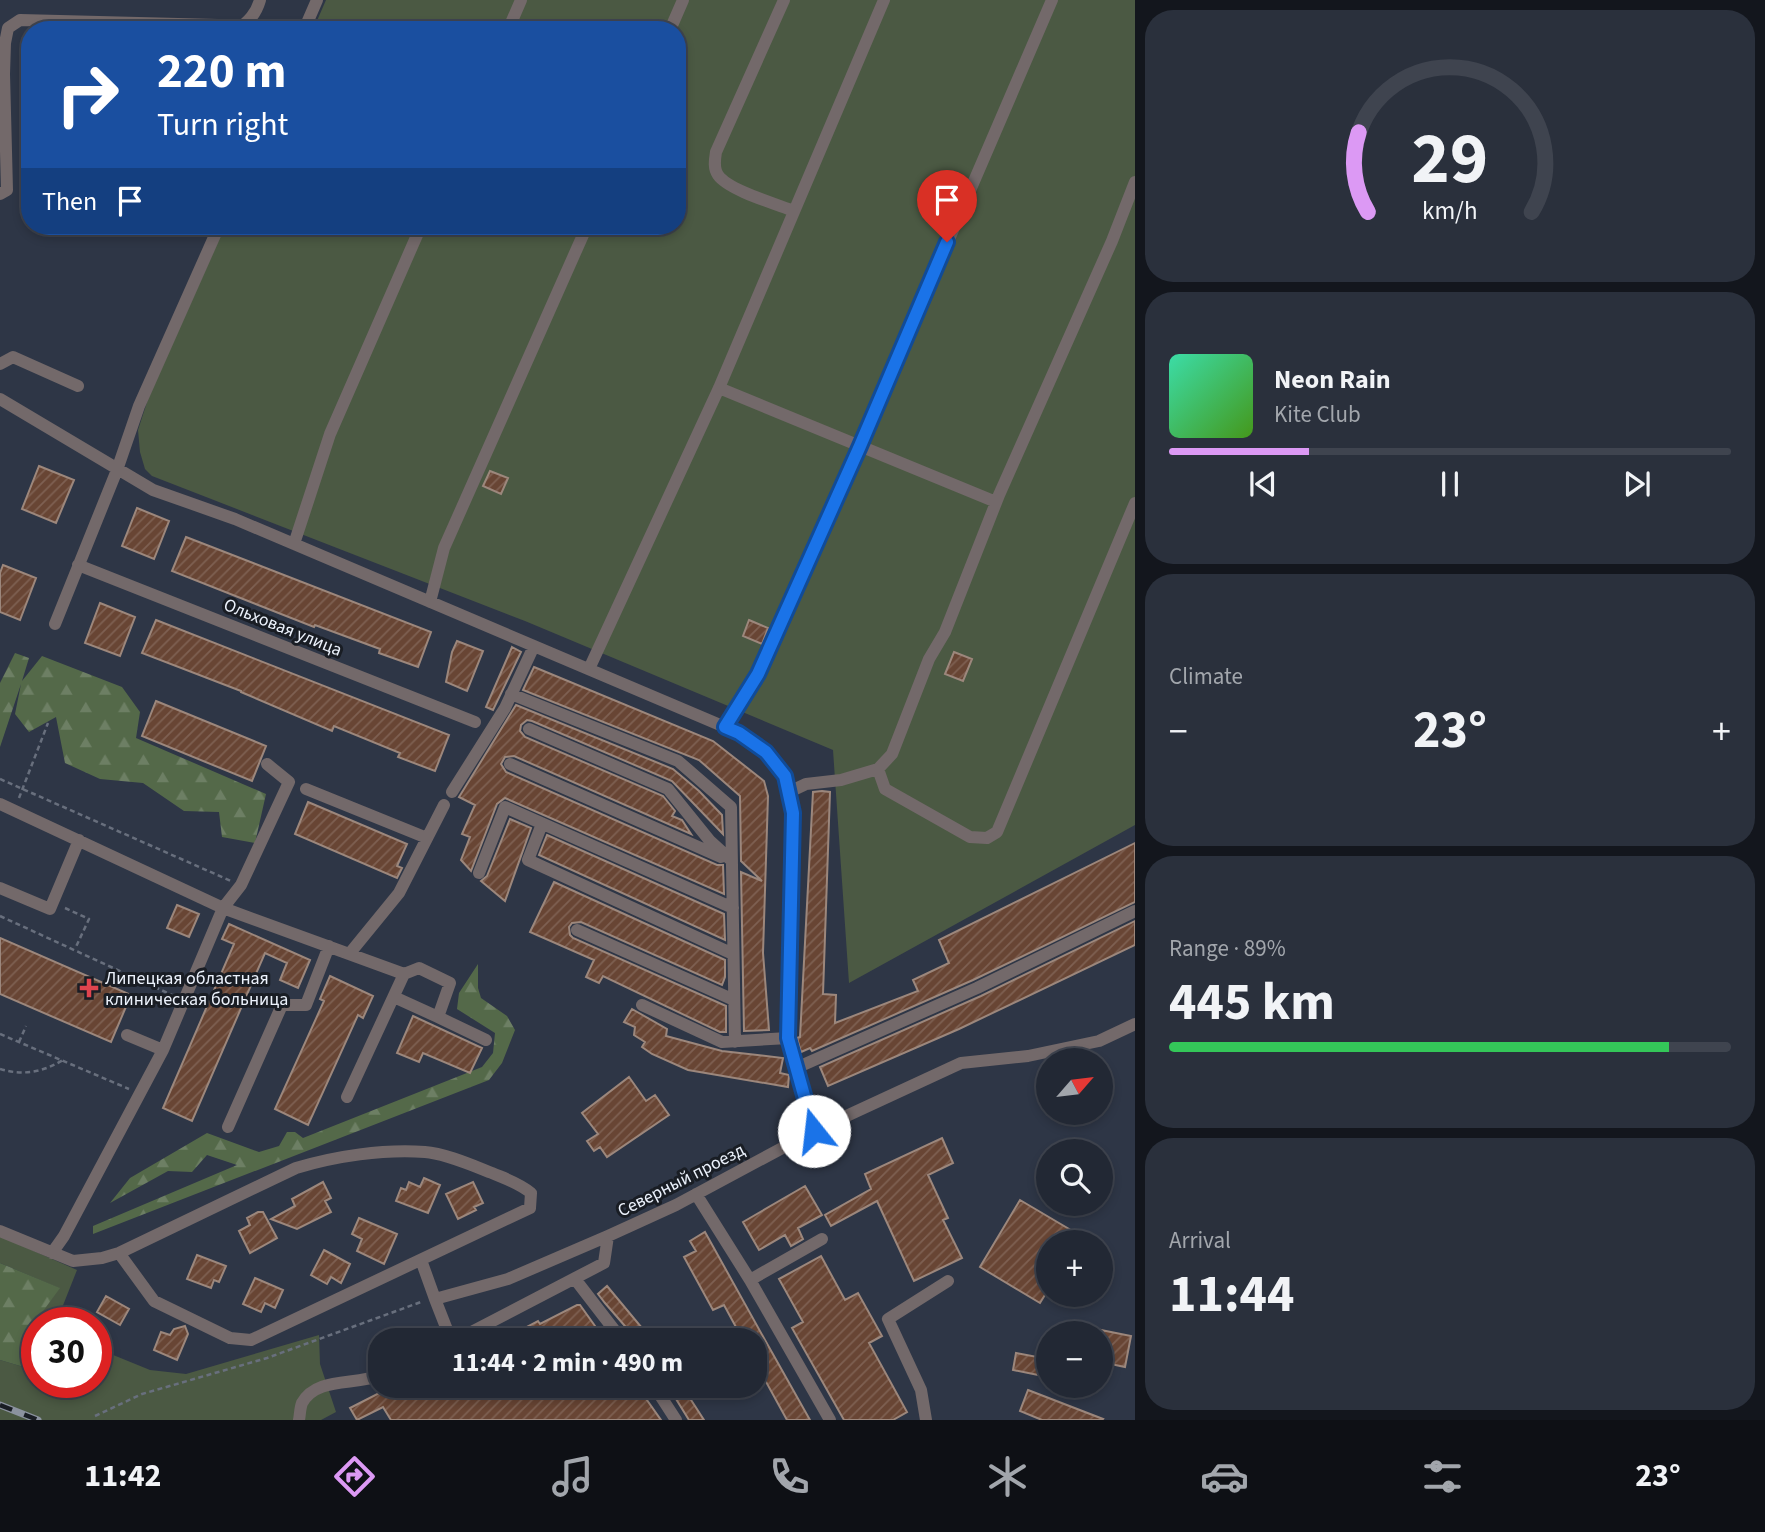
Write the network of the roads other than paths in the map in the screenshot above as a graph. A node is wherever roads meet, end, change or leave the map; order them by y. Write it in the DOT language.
graph roads {
  1 [pos="260,0"];
  2 [pos="317,0"];
  3 [pos="521,0"];
  4 [pos="683,0"];
  5 [pos="783,0"];
  6 [pos="884,0"];
  7 [pos="1052,0"];
  8 [pos="31,21"];
  9 [pos="249,21"];
  10 [pos="308,21"];
  11 [pos="512,21"];
  12 [pos="674,21"];
  13 [pos="1135,182"];
  14 [pos="0,194"];
  15 [pos="794,211"];
  16 [pos="215,235"];
  17 [pos="417,235"];
  18 [pos="583,235"];
  19 [pos="0,364"];
  20 [pos="78,386"];
  21 [pos="719,388"];
  22 [pos="0,399"];
  23 [pos="860,446"];
  24 [pos="117,470"];
  25 [pos="996,502"];
  26 [pos="1135,503"];
  27 [pos="294,544"];
  28 [pos="78,565"];
  29 [pos="430,602"];
  30 [pos="55,624"];
  31 [pos="538,648"];
  32 [pos="589,669"];
  33 [pos="511,694"];
  34 [pos="475,722"];
  35 [pos="725,727"];
  36 [pos="529,729"];
  37 [pos="267,764"];
  38 [pos="510,764"];
  39 [pos="878,769"];
  40 [pos="306,789"];
  41 [pos="452,792"];
  42 [pos="789,792"];
  43 [pos="0,804"];
  44 [pos="444,805"];
  45 [pos="542,824"];
  46 [pos="427,838"];
  47 [pos="79,840"];
  48 [pos="732,861"];
  49 [pos="479,873"];
  50 [pos="0,888"];
  51 [pos="223,908"];
  52 [pos="733,908"];
  53 [pos="1135,911"];
  54 [pos="577,930"];
  55 [pos="329,946"];
  56 [pos="350,953"];
  57 [pos="733,954"];
  58 [pos="404,974"];
  59 [pos="394,997"];
  60 [pos="734,1000"];
  61 [pos="642,1005"];
  62 [pos="438,1017"];
  63 [pos="1135,1024"];
  64 [pos="127,1035"];
  65 [pos="788,1038"];
  66 [pos="486,1040"];
  67 [pos="735,1042"];
  68 [pos="163,1050"];
  69 [pos="796,1068"];
  70 [pos="347,1097"];
  71 [pos="228,1127"];
  72 [pos="814,1131"];
  73 [pos="696,1194"];
  74 [pos="0,1231"];
  75 [pos="607,1236"];
  76 [pos="822,1239"];
  77 [pos="52,1253"];
  78 [pos="119,1253"];
  79 [pos="421,1260"];
  80 [pos="575,1279"];
  81 [pos="750,1280"];
  82 [pos="947,1281"];
  83 [pos="435,1299"];
  84 [pos="446,1328"];
  85 [pos="479,1328"];
  86 [pos="613,1328"];
  87 [pos="368,1381"];
  88 [pos="662,1398"];
  89 [pos="299,1420"];
  90 [pos="676,1420"];
  91 [pos="830,1420"];
  92 [pos="926,1420"];
  1 -- 9 [label="street"];
  2 -- 10 [label="street"];
  3 -- 11 [label="street"];
  4 -- 12 [label="street"];
  5 -- 15 [label="street"];
  6 -- 15 [label="street"];
  7 -- 23 [label="street"];
  8 -- 14 [label="street"];
  13 -- 25 [label="street"];
  15 -- 21 [label="street"];
  16 -- 24 [label="street"];
  17 -- 27 [label="street"];
  18 -- 29 [label="street"];
  19 -- 20 [label="street"];
  21 -- 23 [label="street"];
  21 -- 32 [label="street"];
  22 -- 24 [label="street"];
  23 -- 25 [label="street"];
  23 -- 35 [label="street"];
  24 -- 27 [label="street"];
  24 -- 28 [label="street"];
  25 -- 39 [label="street"];
  26 -- 39 [label="street"];
  27 -- 29 [label="street"];
  28 -- 30 [label="street"];
  28 -- 34 [label="street, Ольховая улица"];
  29 -- 31 [label="street"];
  31 -- 32 [label="street"];
  31 -- 33 [label="street"];
  32 -- 35 [label="street"];
  33 -- 41 [label="street"];
  33 -- 48 [label="street"];
  35 -- 42 [label="street"];
  36 -- 48 [label="street"];
  37 -- 51 [label="street"];
  38 -- 48 [label="street"];
  39 -- 42 [label="street"];
  40 -- 46 [label="street"];
  42 -- 65 [label="street"];
  43 -- 47 [label="street"];
  44 -- 46 [label="street"];
  45 -- 49 [label="street"];
  45 -- 52 [label="street"];
  45 -- 57 [label="street"];
  46 -- 56 [label="street"];
  47 -- 50 [label="street"];
  47 -- 51 [label="street"];
  48 -- 52 [label="street"];
  51 -- 55 [label="street"];
  51 -- 68 [label="street"];
  52 -- 57 [label="street"];
  53 -- 69 [label="street"];
  54 -- 60 [label="street"];
  55 -- 56 [label="street"];
  55 -- 71 [label="street"];
  56 -- 58 [label="street"];
  57 -- 60 [label="street"];
  58 -- 59 [label="street"];
  58 -- 62 [label="street"];
  59 -- 62 [label="street"];
  59 -- 70 [label="street"];
  60 -- 67 [label="street"];
  61 -- 67 [label="street"];
  62 -- 66 [label="street"];
  63 -- 72 [label="street, Северный проезд"];
  64 -- 68 [label="street"];
  65 -- 67 [label="street"];
  65 -- 69 [label="street"];
  68 -- 77 [label="street"];
  69 -- 72 [label="street"];
  72 -- 73 [label="street, Северный проезд"];
  73 -- 75 [label="street, Северный проезд"];
  73 -- 81 [label="street"];
  74 -- 77 [label="street"];
  75 -- 80 [label="street"];
  75 -- 83 [label="street, Северный проезд"];
  76 -- 81 [label="street"];
  77 -- 78 [label="street"];
  78 -- 79 [label="street"];
  78 -- 79 [label="street"];
  79 -- 83 [label="street"];
  80 -- 85 [label="street"];
  80 -- 86 [label="street"];
  81 -- 91 [label="street"];
  82 -- 92 [label="street"];
  83 -- 84 [label="street"];
  87 -- 89 [label="street"];
  88 -- 90 [label="street"];
}
